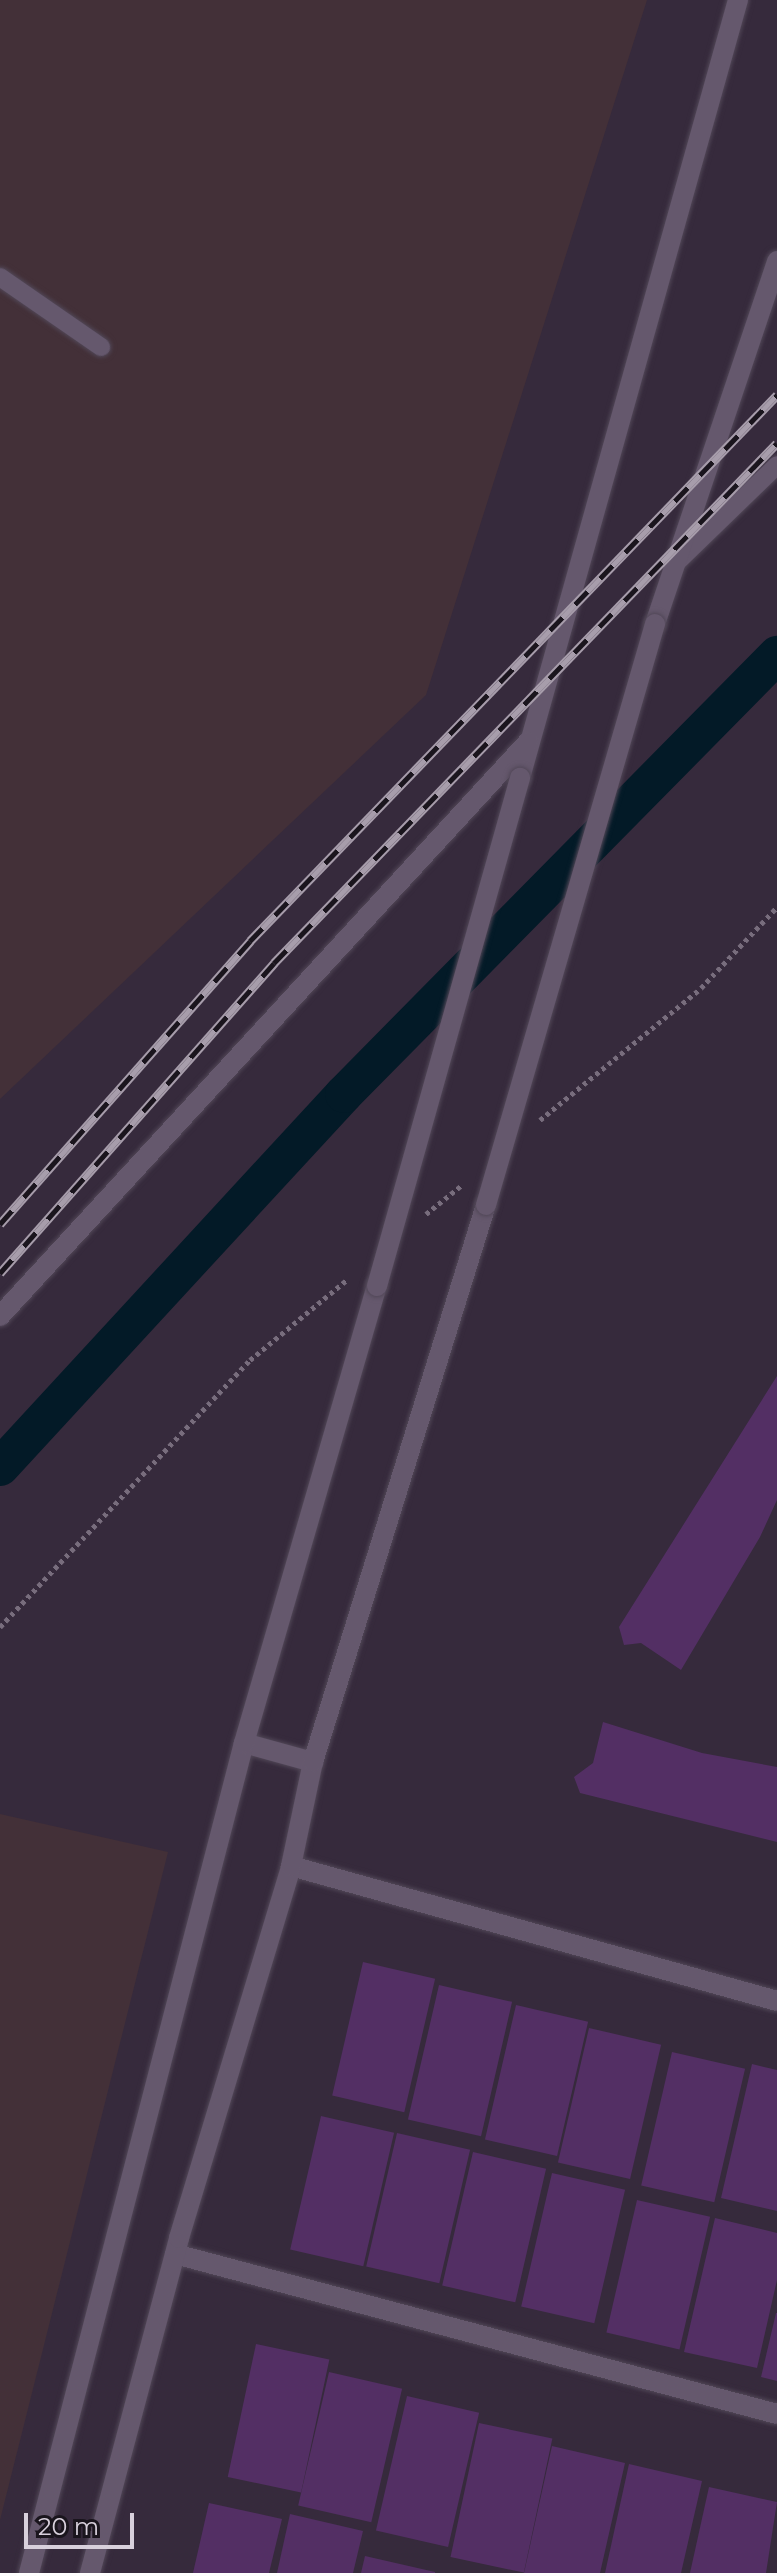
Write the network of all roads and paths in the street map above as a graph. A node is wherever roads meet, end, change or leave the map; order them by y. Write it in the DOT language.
graph roads {
  1 [pos="738,0"];
  2 [pos="777,261"];
  3 [pos="0,277"];
  4 [pos="101,347"];
  5 [pos="777,465"];
  6 [pos="675,564"];
  7 [pos="530,739"];
  8 [pos="0,1316"];
  9 [pos="250,1360"];
  10 [pos="0,1627"];
  11 [pos="244,1743"];
  12 [pos="313,1762"];
  13 [pos="291,1866"];
  14 [pos="777,2001"];
  15 [pos="175,2254"];
  16 [pos="777,2414"];
  17 [pos="29,2573"];
  18 [pos="90,2573"];
  1 -- 7 [label="street"];
  2 -- 6 [label="street"];
  3 -- 4 [label="lane"];
  5 -- 6 [label="lane"];
  6 -- 12 [label="street, bridge"];
  7 -- 8 [label="street"];
  7 -- 11 [label="street, bridge"];
  9 -- 10 [label="path"];
  11 -- 12 [label="street"];
  11 -- 17 [label="street"];
  12 -- 13 [label="street"];
  13 -- 14 [label="street"];
  13 -- 15 [label="street"];
  15 -- 16 [label="street"];
  15 -- 18 [label="street"];
}
